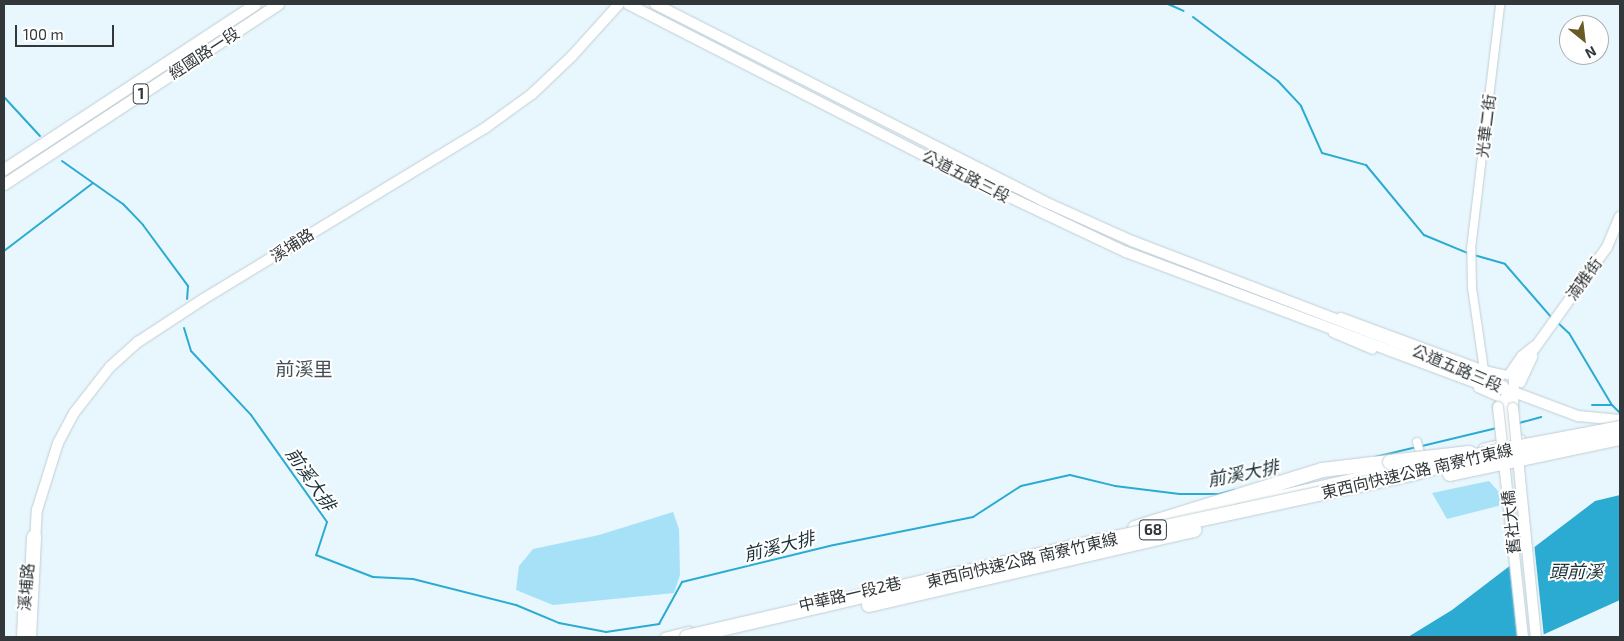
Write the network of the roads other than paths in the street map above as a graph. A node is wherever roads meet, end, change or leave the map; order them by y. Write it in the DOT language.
graph roads {
  1 [pos="254,4"];
  2 [pos="278,4"];
  3 [pos="619,4"];
  4 [pos="628,4"];
  5 [pos="655,4"];
  6 [pos="1500,4"];
  7 [pos="4,169"];
  8 [pos="4,184"];
  9 [pos="1620,217"];
  10 [pos="1205,269"];
  11 [pos="1200,280"];
  12 [pos="1323,314"];
  13 [pos="1316,324"];
  14 [pos="1537,343"];
  15 [pos="1484,370"];
  16 [pos="1521,384"];
  17 [pos="1511,391"];
  18 [pos="1506,404"];
  19 [pos="1620,420"];
  20 [pos="1620,428"];
  21 [pos="1620,438"];
  22 [pos="1417,442"];
  23 [pos="1509,442"];
  24 [pos="1484,454"];
  25 [pos="1422,456"];
  26 [pos="1443,457"];
  27 [pos="1403,467"];
  28 [pos="1131,534"];
  29 [pos="34,537"];
  30 [pos="1094,539"];
  31 [pos="22,637"];
  32 [pos="29,637"];
  33 [pos="35,637"];
  34 [pos="664,637"];
  35 [pos="687,637"];
  36 [pos="732,637"];
  37 [pos="1523,637"];
  38 [pos="1536,637"];
  1 -- 7 [label="main road, 經國路一段 / 1"];
  2 -- 8 [label="main road, 經國路一段 / 1"];
  3 -- 29 [label="street, 溪埔路"];
  4 -- 11 [label="street, 公道五路三段"];
  5 -- 10 [label="street, 公道五路三段"];
  6 -- 15 [label="street, 光華二街"];
  9 -- 14 [label="street, 湳雅街"];
  10 -- 11 [label="street"];
  10 -- 12 [label="street, 公道五路三段"];
  11 -- 13 [label="street, 公道五路三段"];
  12 -- 15 [label="street, 公道五路三段"];
  12 -- 17 [label="street, 公道五路三段"];
  13 -- 17 [label="street, 公道五路三段"];
  13 -- 18 [label="street, 公道五路三段"];
  14 -- 15 [label="street, 公道五路三段"];
  14 -- 16 [label="street"];
  14 -- 17 [label="street"];
  17 -- 18 [label="street"];
  17 -- 19 [label="street"];
  18 -- 23 [label="street"];
  18 -- 23 [label="street"];
  18 -- 37 [label="street, 舊社大橋, bridge"];
  18 -- 38 [label="street, 舊社大橋, bridge"];
  20 -- 24 [label="highway, 東西向快速公路 南寮竹東線 / 68, bridge"];
  21 -- 36 [label="highway, 東西向快速公路 南寮竹東線 / 68, bridge"];
  22 -- 25 [label="street"];
  23 -- 26 [label="street, 中華路一段2巷"];
  24 -- 28 [label="highway, bridge"];
  24 -- 35 [label="highway, 東西向快速公路 南寮竹東線 / 68, bridge"];
  25 -- 26 [label="street, 中華路一段2巷"];
  25 -- 27 [label="street, 中華路一段2巷"];
  26 -- 27 [label="street, 中華路一段2巷"];
  27 -- 28 [label="street, 中華路一段2巷"];
  28 -- 30 [label="street, 中華路一段2巷"];
  28 -- 30 [label="street, 中華路一段2巷"];
  29 -- 31 [label="street, 溪埔路"];
  29 -- 32 [label="highway"];
  29 -- 33 [label="street, 溪埔路"];
  30 -- 34 [label="street, 中華路一段2巷"];
}
